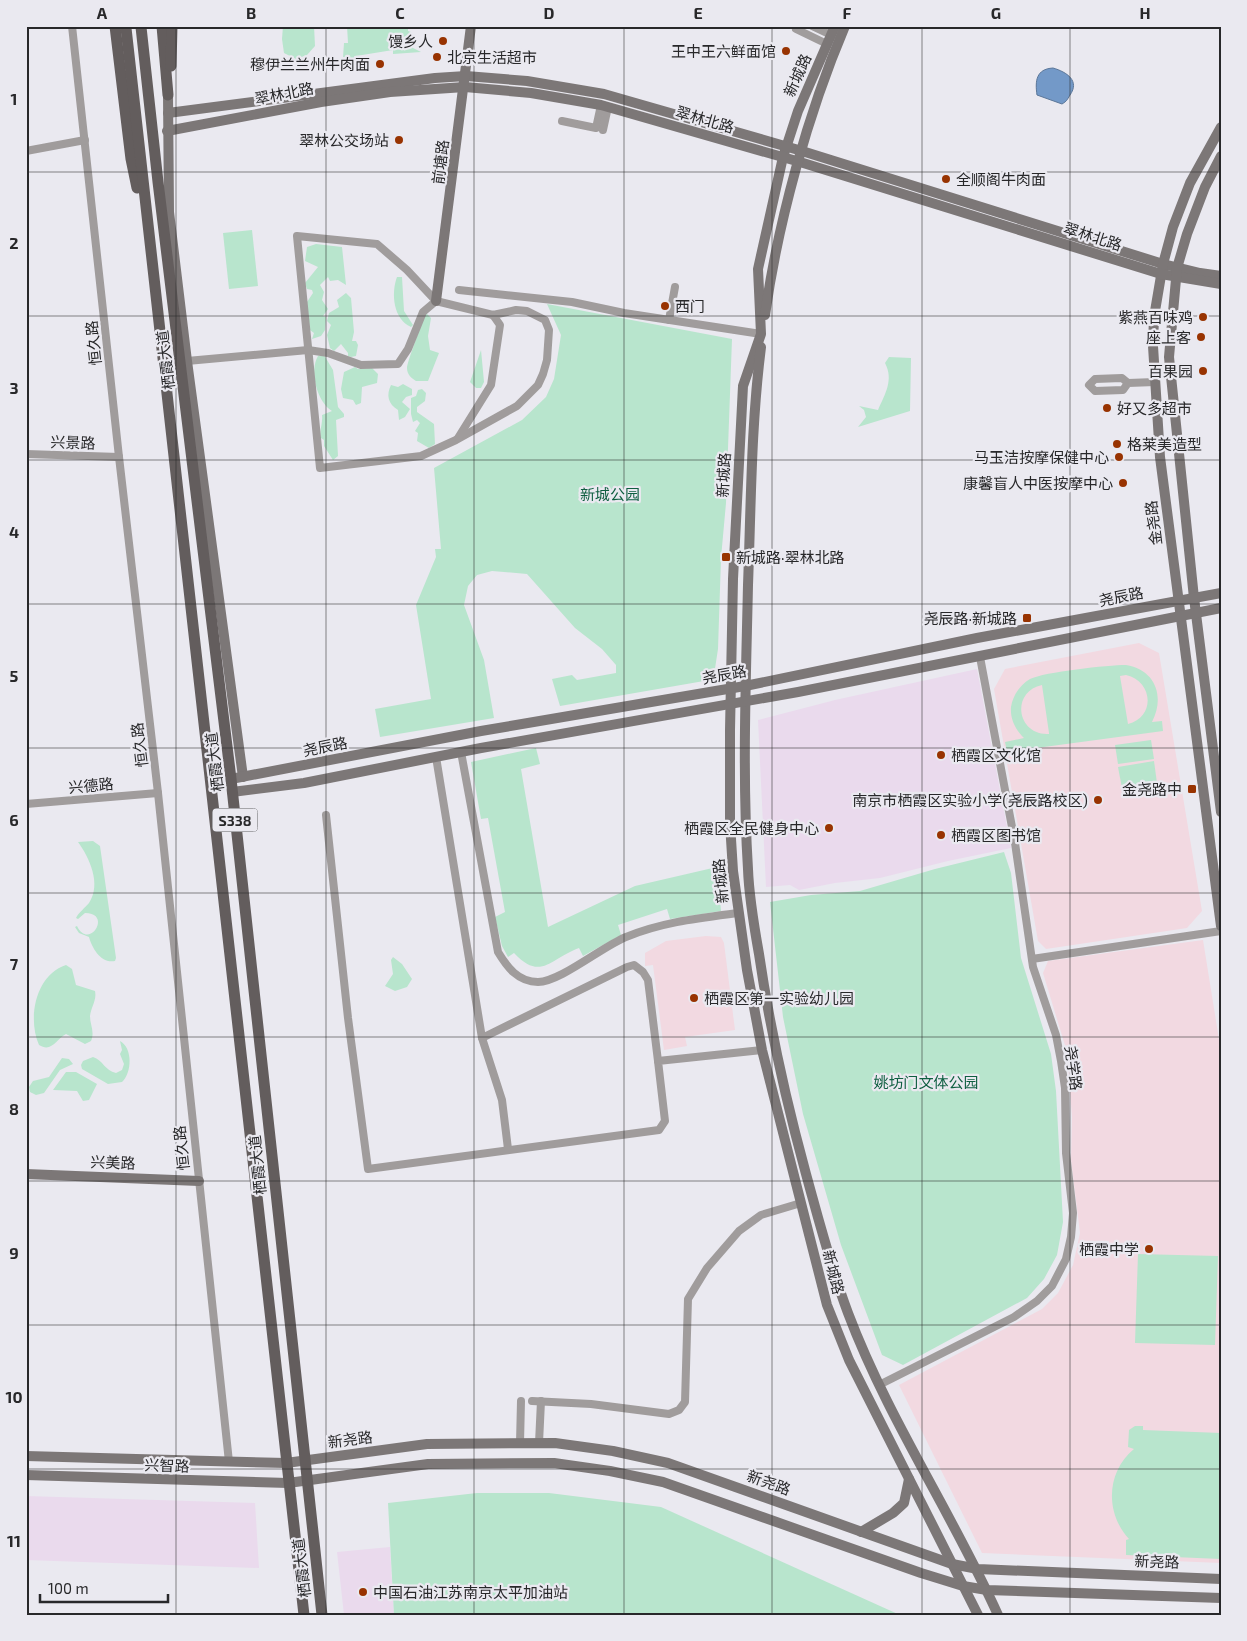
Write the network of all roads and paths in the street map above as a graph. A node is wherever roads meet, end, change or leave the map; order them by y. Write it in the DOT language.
graph roads {
  1 [pos="72,26"];
  2 [pos="142,26"];
  3 [pos="162,26"];
  4 [pos="172,26"];
  5 [pos="471,26"];
  6 [pos="812,26"];
  7 [pos="845,26"];
  8 [pos="120,27"];
  9 [pos="792,27"];
  10 [pos="831,35"];
  11 [pos="466,76"];
  12 [pos="465,87"];
  13 [pos="168,96"];
  14 [pos="605,106"];
  15 [pos="168,113"];
  16 [pos="562,121"];
  17 [pos="1221,128"];
  18 [pos="603,130"];
  19 [pos="167,131"];
  20 [pos="85,140"];
  21 [pos="26,151"];
  22 [pos="802,151"];
  23 [pos="784,152"];
  24 [pos="1221,156"];
  25 [pos="800,162"];
  26 [pos="1162,269"];
  27 [pos="1177,272"];
  28 [pos="1221,276"];
  29 [pos="1221,284"];
  30 [pos="675,287"];
  31 [pos="459,290"];
  32 [pos="436,301"];
  33 [pos="493,315"];
  34 [pos="669,320"];
  35 [pos="762,334"];
  36 [pos="308,350"];
  37 [pos="186,361"];
  38 [pos="1155,382"];
  39 [pos="1128,383"];
  40 [pos="456,440"];
  41 [pos="26,454"];
  42 [pos="119,457"];
  43 [pos="1221,593"];
  44 [pos="1194,598"];
  45 [pos="1178,601"];
  46 [pos="1221,608"];
  47 [pos="1196,614"];
  48 [pos="1180,617"];
  49 [pos="980,657"];
  50 [pos="745,686"];
  51 [pos="730,688"];
  52 [pos="745,701"];
  53 [pos="730,704"];
  54 [pos="461,752"];
  55 [pos="436,757"];
  56 [pos="243,777"];
  57 [pos="231,779"];
  58 [pos="232,792"];
  59 [pos="158,793"];
  60 [pos="26,804"];
  61 [pos="1221,812"];
  62 [pos="326,815"];
  63 [pos="738,913"];
  64 [pos="1221,926"];
  65 [pos="1221,931"];
  66 [pos="1032,959"];
  67 [pos="482,1038"];
  68 [pos="762,1050"];
  69 [pos="658,1062"];
  70 [pos="508,1150"];
  71 [pos="26,1174"];
  72 [pos="199,1181"];
  73 [pos="801,1203"];
  74 [pos="879,1385"];
  75 [pos="521,1401"];
  76 [pos="532,1401"];
  77 [pos="541,1401"];
  78 [pos="520,1443"];
  79 [pos="539,1443"];
  80 [pos="26,1456"];
  81 [pos="304,1460"];
  82 [pos="229,1462"];
  83 [pos="286,1463"];
  84 [pos="26,1476"];
  85 [pos="909,1479"];
  86 [pos="306,1480"];
  87 [pos="288,1483"];
  88 [pos="862,1532"];
  89 [pos="952,1564"];
  90 [pos="978,1569"];
  91 [pos="1221,1579"];
  92 [pos="963,1586"];
  93 [pos="987,1590"];
  94 [pos="1221,1598"];
  95 [pos="304,1615"];
  96 [pos="322,1615"];
  97 [pos="978,1615"];
  98 [pos="998,1615"];
  1 -- 20 [label="street, 恒久路"];
  2 -- 57 [label="main road, 栖霞大道 / S338"];
  3 -- 13 [label="main road"];
  4 -- 13 [label="main road"];
  5 -- 11 [label="main road, 前塘路"];
  6 -- 10 [label="street"];
  7 -- 22 [label="main road, 新城路"];
  8 -- 83 [label="main road, 栖霞大道 / S338"];
  9 -- 10 [label="street"];
  10 -- 23 [label="main road, 新城路"];
  11 -- 12 [label="main road, 前塘路"];
  11 -- 15 [label="main road, 翠林北路"];
  11 -- 23 [label="main road, 翠林北路"];
  12 -- 14 [label="main road, 翠林北路"];
  12 -- 19 [label="main road, 翠林北路"];
  12 -- 32 [label="main road, 前塘路"];
  13 -- 15 [label="main road"];
  14 -- 16 [label="street"];
  14 -- 18 [label="street"];
  14 -- 23 [label="main road, 翠林北路"];
  15 -- 19 [label="main road"];
  17 -- 26 [label="main road, 金尧路"];
  19 -- 37 [label="main road"];
  20 -- 21 [label="street"];
  20 -- 42 [label="street, 恒久路"];
  22 -- 23 [label="main road, 翠林北路"];
  22 -- 25 [label="main road, 新城路"];
  22 -- 26 [label="main road, 翠林北路"];
  23 -- 25 [label="main road, 翠林北路"];
  23 -- 35 [label="main road, 新城路"];
  24 -- 27 [label="main road"];
  25 -- 26 [label="main road, 翠林北路"];
  25 -- 50 [label="main road, 新城路"];
  26 -- 27 [label="main road, 翠林北路"];
  26 -- 38 [label="main road, 金尧路"];
  27 -- 28 [label="main road, 翠林北路"];
  27 -- 29 [label="main road, 翠林北路"];
  27 -- 44 [label="main road"];
  30 -- 34 [label="street"];
  31 -- 34 [label="street"];
  32 -- 33 [label="street"];
  32 -- 36 [label="street"];
  32 -- 36 [label="street"];
  33 -- 40 [label="street"];
  33 -- 40 [label="street"];
  34 -- 35 [label="street"];
  35 -- 51 [label="main road, 新城路"];
  36 -- 37 [label="street"];
  36 -- 40 [label="street"];
  37 -- 56 [label="main road"];
  38 -- 39 [label="street"];
  38 -- 45 [label="main road, 金尧路"];
  41 -- 42 [label="street, 兴景路"];
  42 -- 59 [label="street, 恒久路"];
  43 -- 44 [label="main road, 尧辰路"];
  44 -- 45 [label="main road, 尧辰路"];
  44 -- 47 [label="main road"];
  45 -- 48 [label="main road, 金尧路"];
  45 -- 50 [label="main road, 尧辰路"];
  46 -- 47 [label="main road, 尧辰路"];
  47 -- 48 [label="main road, 尧辰路"];
  47 -- 61 [label="main road"];
  48 -- 49 [label="main road, 尧辰路"];
  48 -- 64 [label="main road, 金尧路"];
  49 -- 52 [label="main road, 尧辰路"];
  49 -- 66 [label="street, 尧学路"];
  50 -- 51 [label="main road, 尧辰路"];
  50 -- 52 [label="main road, 新城路"];
  51 -- 53 [label="main road, 新城路"];
  51 -- 56 [label="main road, 尧辰路"];
  52 -- 53 [label="main road, 尧辰路"];
  52 -- 74 [label="main road, 新城路"];
  53 -- 54 [label="main road, 尧辰路"];
  53 -- 63 [label="main road, 新城路"];
  54 -- 55 [label="main road, 尧辰路"];
  54 -- 63 [label="street"];
  55 -- 58 [label="main road, 尧辰路"];
  55 -- 67 [label="street"];
  56 -- 57 [label="main road, 尧辰路"];
  57 -- 58 [label="main road, 栖霞大道 / S338"];
  58 -- 81 [label="main road, 栖霞大道 / S338"];
  59 -- 60 [label="street, 兴德路"];
  59 -- 72 [label="street, 恒久路"];
  62 -- 70 [label="street"];
  63 -- 68 [label="main road, 新城路"];
  65 -- 66 [label="street"];
  66 -- 74 [label="street, 尧学路"];
  67 -- 69 [label="street"];
  67 -- 70 [label="street"];
  68 -- 69 [label="street"];
  68 -- 73 [label="main road, 新城路"];
  69 -- 70 [label="street"];
  71 -- 72 [label="main road, 兴美路"];
  72 -- 82 [label="street, 恒久路"];
  73 -- 77 [label="street"];
  73 -- 85 [label="main road, 新城路"];
  74 -- 90 [label="main road, 新城路"];
  75 -- 78 [label="street"];
  76 -- 77 [label="street"];
  77 -- 79 [label="street"];
  78 -- 79 [label="main road, 新尧路"];
  78 -- 81 [label="main road, 新尧路"];
  79 -- 88 [label="main road, 新尧路"];
  80 -- 82 [label="main road, 兴智路"];
  81 -- 83 [label="main road, 兴智路"];
  81 -- 86 [label="main road, 栖霞大道 / S338"];
  82 -- 83 [label="main road, 兴智路"];
  83 -- 87 [label="main road, 栖霞大道 / S338"];
  84 -- 87 [label="main road, 兴智路"];
  85 -- 88 [label="main road"];
  85 -- 89 [label="main road, 新城路"];
  86 -- 87 [label="main road, 兴智路"];
  86 -- 92 [label="main road"];
  86 -- 96 [label="main road, 栖霞大道 / S338"];
  87 -- 95 [label="main road, 栖霞大道 / S338"];
  88 -- 89 [label="main road, 新尧路"];
  89 -- 90 [label="main road, 新尧路"];
  89 -- 92 [label="main road, 新城路"];
  90 -- 91 [label="main road, 新尧路"];
  90 -- 93 [label="main road, 新城路"];
  92 -- 93 [label="main road"];
  92 -- 97 [label="main road, 新城路"];
  93 -- 94 [label="main road"];
  93 -- 98 [label="main road, 新城路"];
}
